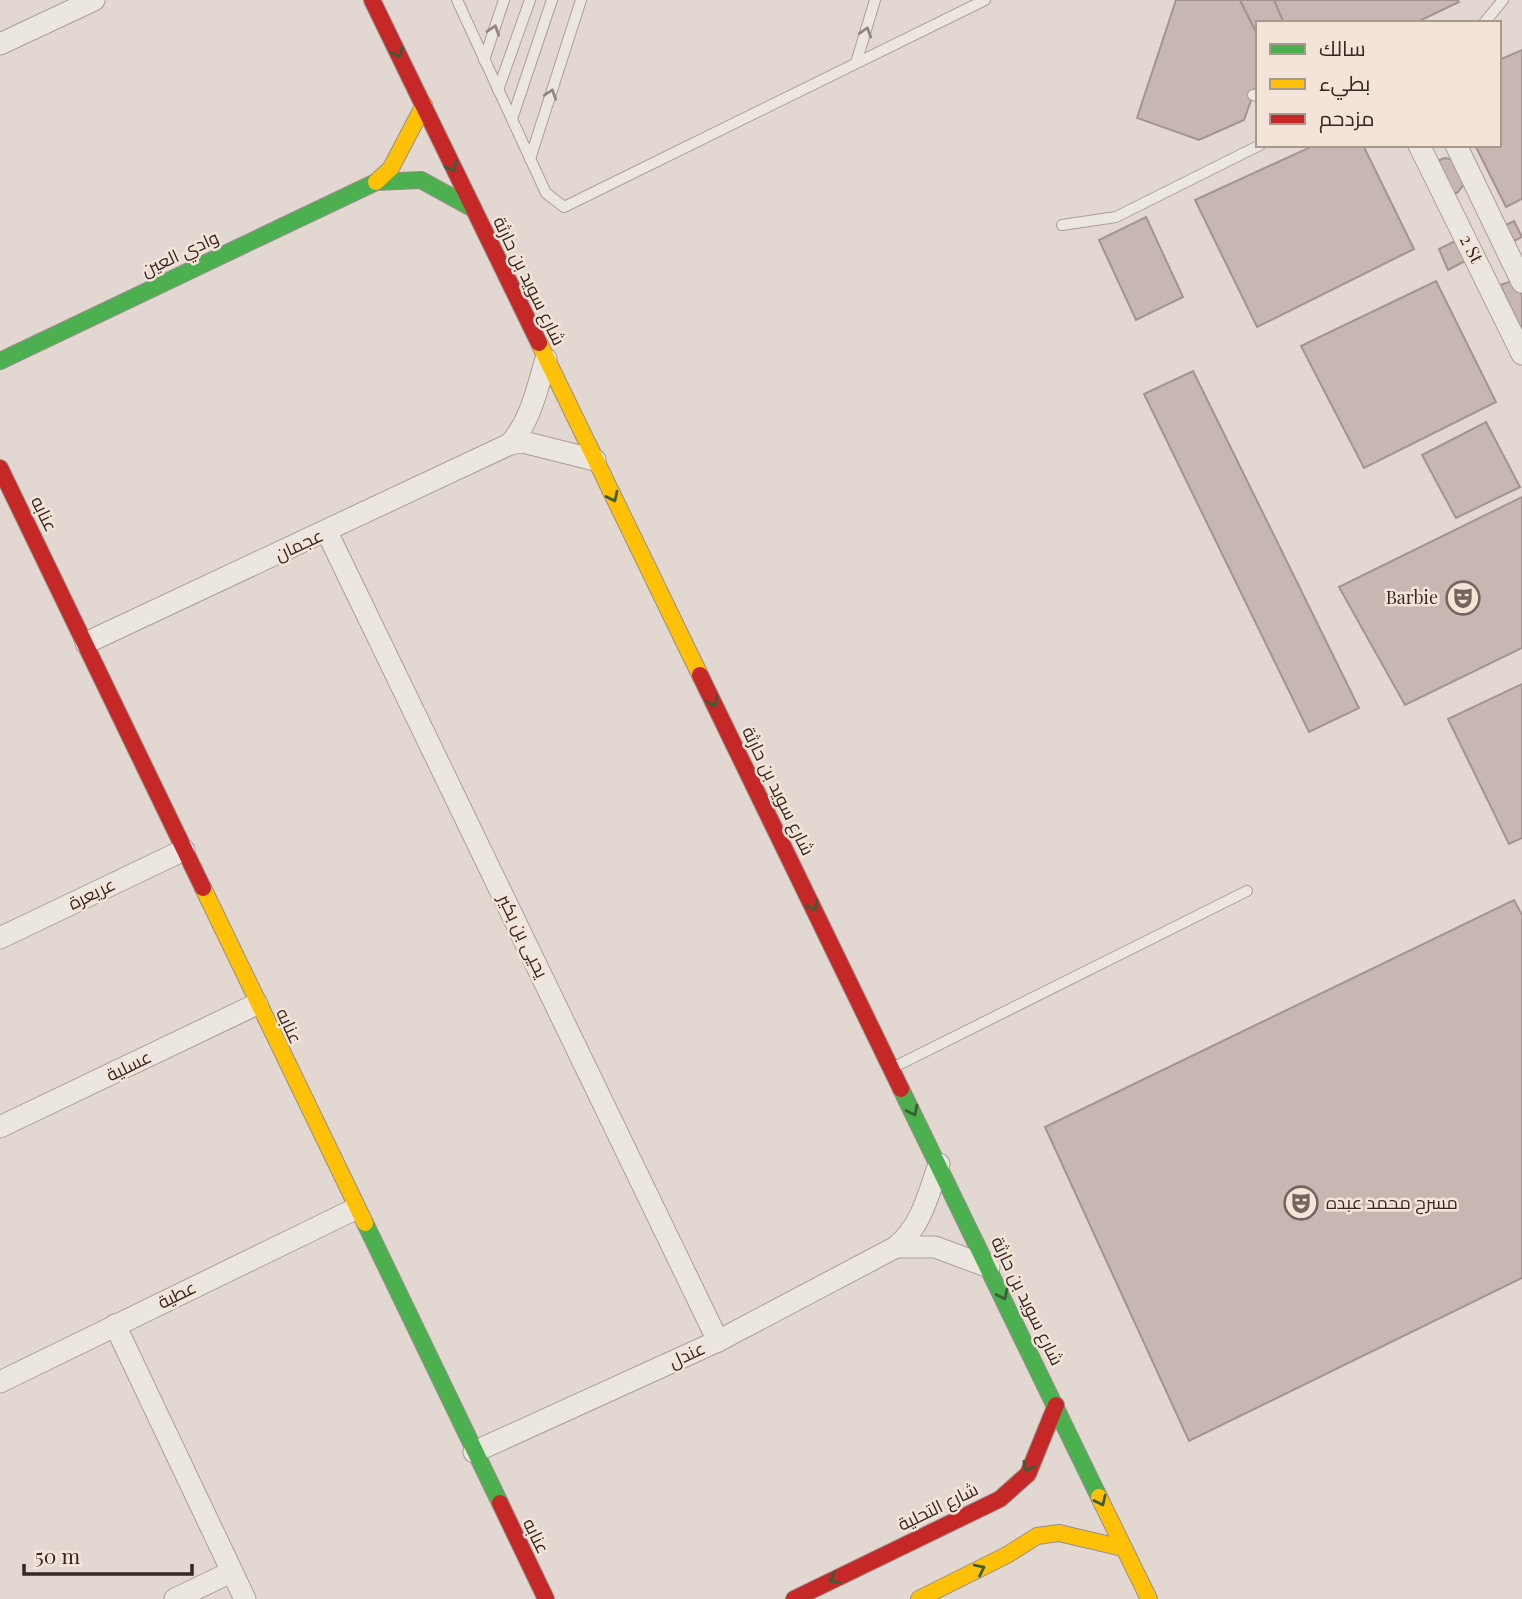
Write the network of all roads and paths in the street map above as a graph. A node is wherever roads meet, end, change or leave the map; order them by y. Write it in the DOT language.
graph roads {
  1 [pos="94,0"];
  2 [pos="372,0"];
  3 [pos="457,0"];
  4 [pos="504,0"];
  5 [pos="530,0"];
  6 [pos="552,0"];
  7 [pos="580,0"];
  8 [pos="875,0"];
  9 [pos="985,0"];
  10 [pos="1503,0"];
  11 [pos="69,5"];
  12 [pos="1486,21"];
  13 [pos="0,44"];
  14 [pos="484,60"];
  15 [pos="856,63"];
  16 [pos="498,90"];
  17 [pos="424,105"];
  18 [pos="512,119"];
  19 [pos="1256,147"];
  20 [pos="1420,147"];
  21 [pos="1457,147"];
  22 [pos="530,159"];
  23 [pos="376,182"];
  24 [pos="472,208"];
  25 [pos="1062,225"];
  26 [pos="1498,236"];
  27 [pos="1471,250"];
  28 [pos="1522,282"];
  29 [pos="1522,354"];
  30 [pos="546,359"];
  31 [pos="0,361"];
  32 [pos="510,444"];
  33 [pos="595,460"];
  34 [pos="0,468"];
  35 [pos="327,532"];
  36 [pos="86,643"];
  37 [pos="184,850"];
  38 [pos="1247,891"];
  39 [pos="0,938"];
  40 [pos="257,1004"];
  41 [pos="892,1068"];
  42 [pos="0,1128"];
  43 [pos="939,1164"];
  44 [pos="355,1209"];
  45 [pos="896,1247"];
  46 [pos="989,1267"];
  47 [pos="115,1325"];
  48 [pos="718,1341"];
  49 [pos="0,1382"];
  50 [pos="1056,1405"];
  51 [pos="474,1452"];
  52 [pos="1123,1548"];
  53 [pos="231,1572"];
  54 [pos="175,1599"];
  55 [pos="244,1599"];
  56 [pos="546,1599"];
  57 [pos="793,1599"];
  58 [pos="919,1599"];
  59 [pos="1149,1599"];
  1 -- 11 [label="street"];
  2 -- 17 [label="street, شارع سويد بن حارثة, one-way"];
  3 -- 14 [label="lane"];
  14 -- 4 [label="lane, one-way"];
  5 -- 16 [label="lane"];
  6 -- 18 [label="lane"];
  22 -- 7 [label="lane, one-way"];
  15 -- 8 [label="lane, one-way"];
  9 -- 15 [label="lane"];
  10 -- 12 [label="lane"];
  11 -- 13 [label="street"];
  14 -- 16 [label="lane"];
  15 -- 22 [label="lane"];
  16 -- 18 [label="lane"];
  17 -- 23 [label="street, وادي العين"];
  17 -- 24 [label="street, شارع سويد بن حارثة, one-way"];
  18 -- 22 [label="lane"];
  19 -- 25 [label="lane"];
  20 -- 27 [label="street, 2 St"];
  21 -- 26 [label="street, 2 St"];
  23 -- 24 [label="street, وادي العين"];
  23 -- 31 [label="street, وادي العين"];
  24 -- 30 [label="street, شارع سويد بن حارثة"];
  26 -- 27 [label="street"];
  26 -- 28 [label="street, 2 St"];
  27 -- 29 [label="street, 2 St"];
  30 -- 32 [label="street"];
  30 -- 33 [label="street, شارع سويد بن حارثة"];
  32 -- 33 [label="street"];
  32 -- 35 [label="street, عجمان"];
  33 -- 41 [label="street, شارع سويد بن حارثة, one-way"];
  34 -- 36 [label="street, عنابه"];
  35 -- 36 [label="street, عجمان"];
  35 -- 48 [label="street, يحيى بن بكير"];
  36 -- 37 [label="street, عنابه"];
  37 -- 39 [label="street, عريعرة"];
  37 -- 40 [label="street, عنابه"];
  38 -- 41 [label="lane"];
  40 -- 42 [label="street, عسلية"];
  40 -- 44 [label="street, عنابه"];
  41 -- 43 [label="street, شارع سويد بن حارثة, one-way"];
  43 -- 45 [label="street, عندل"];
  43 -- 46 [label="street, شارع سويد بن حارثة"];
  44 -- 47 [label="street, عطية"];
  44 -- 51 [label="street, عنابه"];
  45 -- 46 [label="street, عندل"];
  45 -- 48 [label="street, عندل"];
  46 -- 50 [label="street, شارع سويد بن حارثة, one-way"];
  47 -- 49 [label="street, عطية"];
  47 -- 53 [label="street"];
  48 -- 51 [label="street, عندل"];
  50 -- 52 [label="street, شارع سويد بن حارثة, one-way"];
  50 -- 57 [label="street, شارع التحلية, one-way"];
  51 -- 56 [label="street, عنابه"];
  58 -- 52 [label="street, one-way"];
  52 -- 59 [label="street, شارع سويد بن حارثة"];
  53 -- 54 [label="street"];
  53 -- 55 [label="street"];
}
